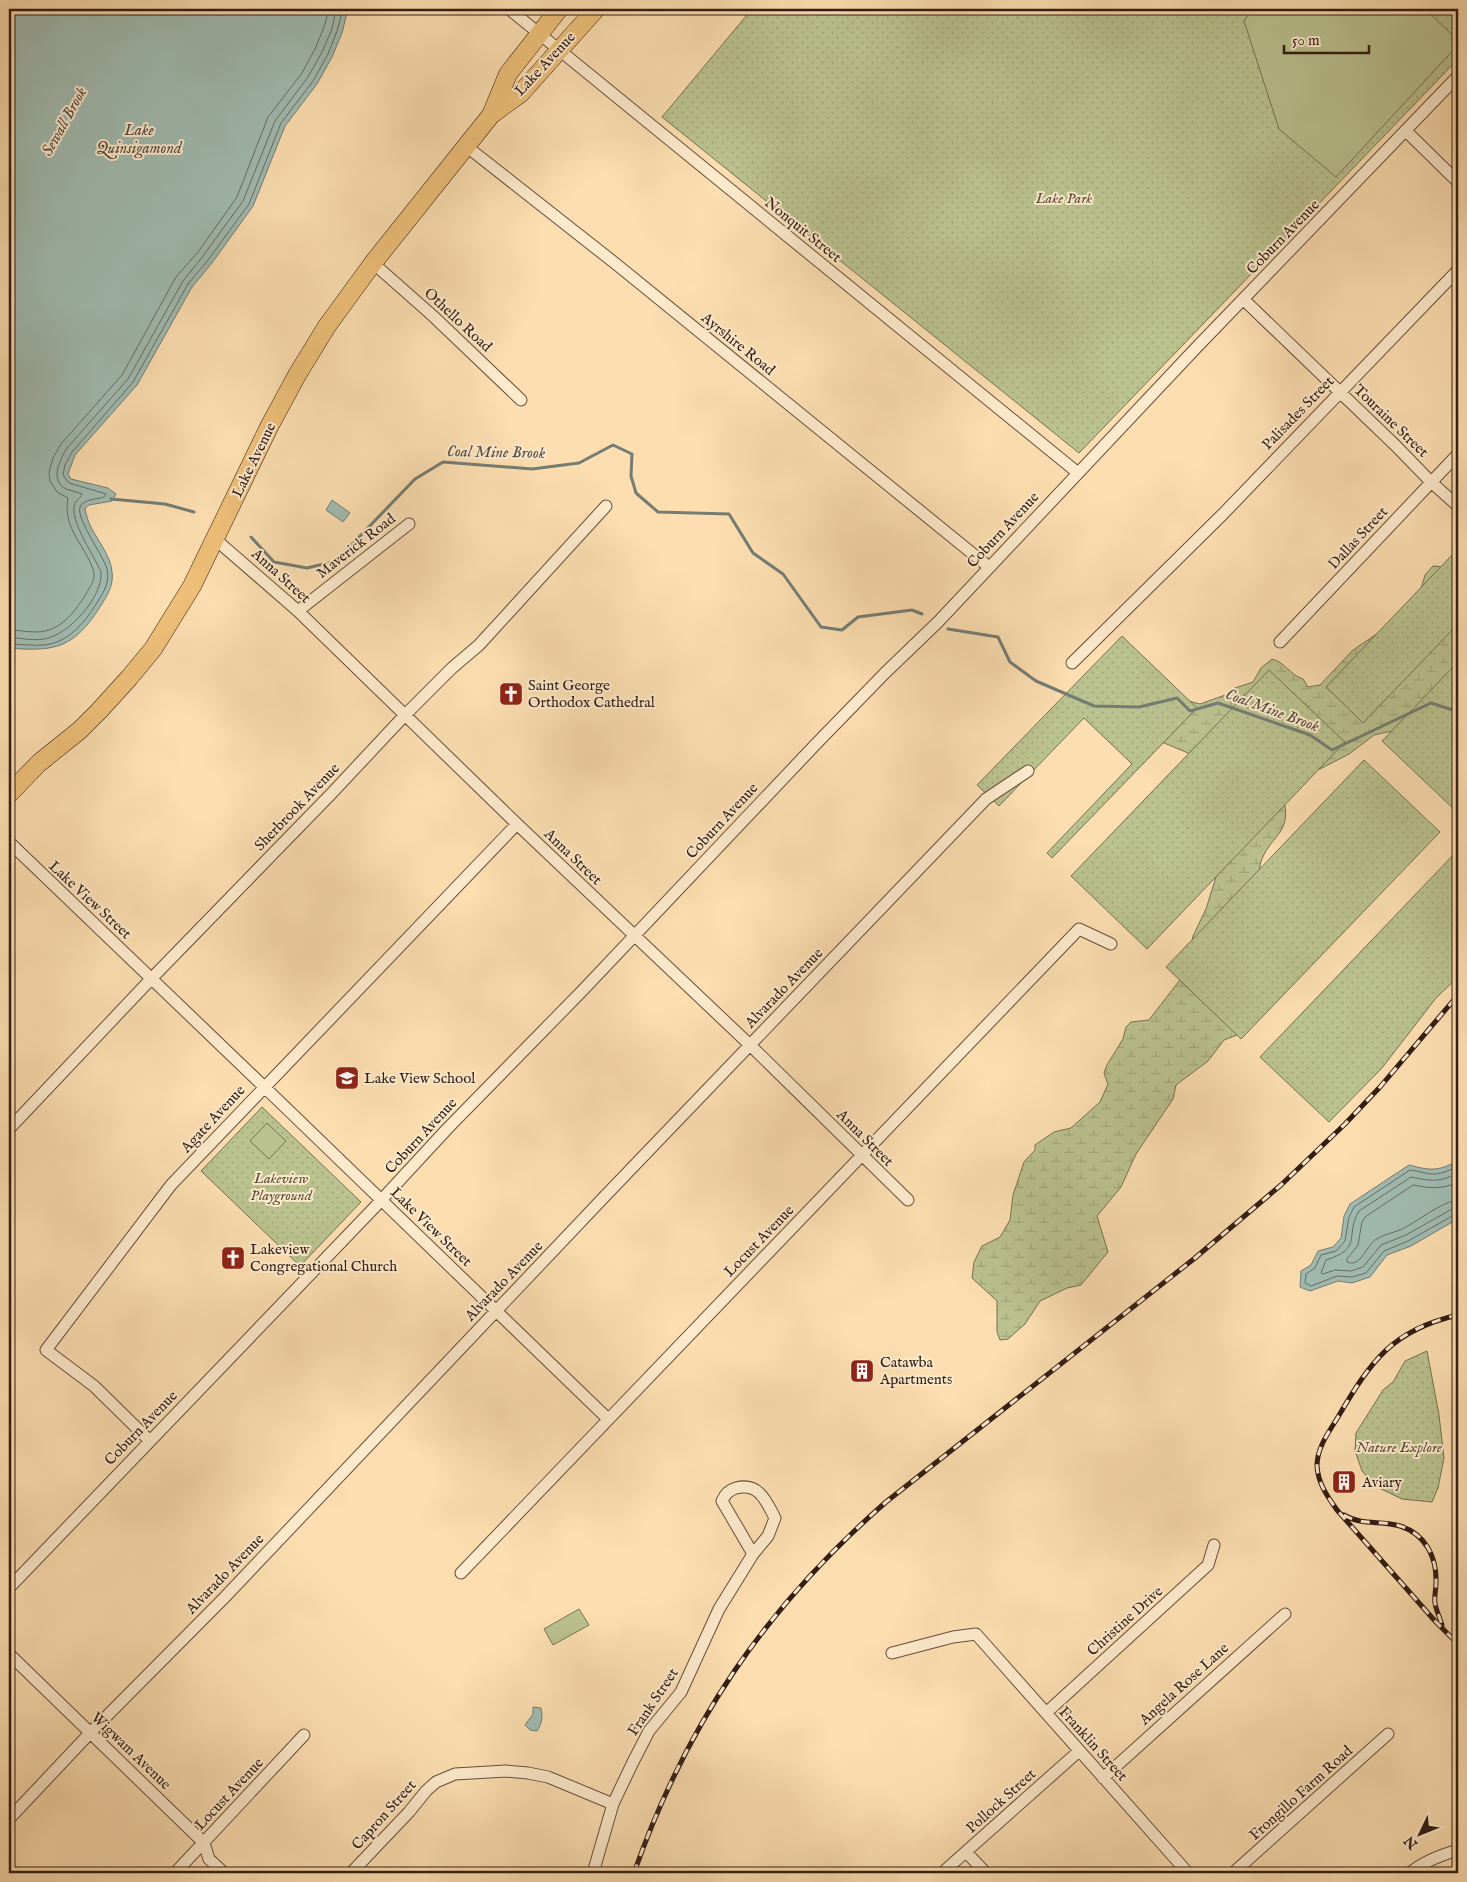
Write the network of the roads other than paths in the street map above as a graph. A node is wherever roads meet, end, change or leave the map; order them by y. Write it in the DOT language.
graph roads {
  1 [pos="509,9"];
  2 [pos="559,9"];
  3 [pos="596,9"];
  4 [pos="539,34"];
  5 [pos="558,50"];
  6 [pos="1458,76"];
  7 [pos="491,115"];
  8 [pos="1407,132"];
  9 [pos="466,146"];
  10 [pos="1458,182"];
  11 [pos="373,262"];
  12 [pos="1458,270"];
  13 [pos="1244,299"];
  14 [pos="1339,392"];
  15 [pos="521,400"];
  16 [pos="1458,454"];
  17 [pos="1078,473"];
  18 [pos="1431,482"];
  19 [pos="606,506"];
  20 [pos="1458,506"];
  21 [pos="408,524"];
  22 [pos="215,539"];
  23 [pos="989,567"];
  24 [pos="298,611"];
  25 [pos="1280,642"];
  26 [pos="1072,663"];
  27 [pos="405,715"];
  28 [pos="1028,771"];
  29 [pos="9,794"];
  30 [pos="518,824"];
  31 [pos="9,842"];
  32 [pos="634,936"];
  33 [pos="1111,944"];
  34 [pos="152,978"];
  35 [pos="750,1045"];
  36 [pos="264,1086"];
  37 [pos="9,1129"];
  38 [pos="862,1156"];
  39 [pos="381,1200"];
  40 [pos="908,1200"];
  41 [pos="496,1312"];
  42 [pos="608,1419"];
  43 [pos="150,1440"];
  44 [pos="1214,1545"];
  45 [pos="753,1554"];
  46 [pos="461,1573"];
  47 [pos="9,1588"];
  48 [pos="1285,1614"];
  49 [pos="892,1652"];
  50 [pos="9,1654"];
  51 [pos="1046,1713"];
  52 [pos="91,1732"];
  53 [pos="304,1734"];
  54 [pos="1388,1734"];
  55 [pos="1079,1751"];
  56 [pos="1103,1778"];
  57 [pos="613,1804"];
  58 [pos="9,1819"];
  59 [pos="204,1843"];
  60 [pos="1458,1850"];
  61 [pos="966,1852"];
  62 [pos="175,1873"];
  63 [pos="224,1873"];
  64 [pos="351,1873"];
  65 [pos="593,1873"];
  66 [pos="942,1873"];
  67 [pos="986,1873"];
  68 [pos="1188,1873"];
  69 [pos="1233,1873"];
  70 [pos="1410,1873"];
  1 -- 4 [label="street, Nonquit Street"];
  2 -- 4 [label="main road, Lake Avenue"];
  3 -- 5 [label="main road, Lake Avenue"];
  4 -- 5 [label="street, Nonquit Street"];
  4 -- 7 [label="main road, Lake Avenue"];
  5 -- 7 [label="main road, Lake Avenue"];
  5 -- 17 [label="street, Nonquit Street"];
  6 -- 8 [label="street, Coburn Avenue"];
  7 -- 9 [label="main road, Lake Avenue"];
  8 -- 10 [label="street"];
  8 -- 13 [label="street, Coburn Avenue"];
  9 -- 11 [label="main road, Lake Avenue"];
  9 -- 23 [label="street, Ayrshire Road"];
  11 -- 15 [label="street, Othello Road"];
  11 -- 22 [label="main road, Lake Avenue"];
  12 -- 14 [label="street, Palisades Street"];
  13 -- 14 [label="street, Touraine Street"];
  13 -- 17 [label="street, Coburn Avenue"];
  14 -- 18 [label="street, Touraine Street"];
  14 -- 26 [label="street, Palisades Street"];
  16 -- 18 [label="street, Dallas Street"];
  17 -- 23 [label="street, Coburn Avenue"];
  18 -- 20 [label="street, Touraine Street"];
  18 -- 25 [label="street, Dallas Street"];
  19 -- 27 [label="street, Sherbrook Avenue"];
  21 -- 24 [label="street, Maverick Road"];
  22 -- 24 [label="street, Anna Street"];
  22 -- 29 [label="main road, Lake Avenue"];
  23 -- 32 [label="street, Coburn Avenue"];
  24 -- 27 [label="street, Anna Street"];
  27 -- 30 [label="street, Anna Street"];
  27 -- 34 [label="street, Sherbrook Avenue"];
  28 -- 35 [label="street, Alvarado Avenue"];
  30 -- 32 [label="street, Anna Street"];
  30 -- 36 [label="street, Agate Avenue"];
  31 -- 34 [label="street, Lake View Street"];
  32 -- 35 [label="street, Anna Street"];
  32 -- 39 [label="street, Coburn Avenue"];
  33 -- 38 [label="street, Locust Avenue"];
  34 -- 36 [label="street, Lake View Street"];
  34 -- 37 [label="street, Sherbrook Avenue"];
  35 -- 38 [label="street, Anna Street"];
  35 -- 41 [label="street, Alvarado Avenue"];
  36 -- 39 [label="street, Lake View Street"];
  36 -- 43 [label="street, Agate Avenue"];
  38 -- 40 [label="street, Anna Street"];
  38 -- 42 [label="street, Locust Avenue"];
  39 -- 41 [label="street, Lake View Street"];
  39 -- 43 [label="street, Coburn Avenue"];
  41 -- 42 [label="street, Lake View Street"];
  41 -- 52 [label="street, Alvarado Avenue"];
  42 -- 46 [label="street, Locust Avenue"];
  43 -- 47 [label="street, Coburn Avenue"];
  44 -- 51 [label="street, Christine Drive"];
  45 -- 45 [label="street, Frank Street"];
  45 -- 57 [label="street, Frank Street"];
  48 -- 56 [label="street, Angela Rose Lane"];
  49 -- 51 [label="street, Franklin Street"];
  50 -- 52 [label="street, Wigwam Avenue"];
  51 -- 55 [label="street, Franklin Street"];
  52 -- 58 [label="street, Alvarado Avenue"];
  52 -- 59 [label="street, Wigwam Avenue"];
  53 -- 59 [label="street, Locust Avenue"];
  54 -- 69 [label="street, Frongillo Farm Road"];
  55 -- 56 [label="street, Franklin Street"];
  55 -- 61 [label="street, Pollock Street"];
  56 -- 68 [label="street, Franklin Street"];
  57 -- 64 [label="street, Capron Street"];
  57 -- 65 [label="street, Frank Street"];
  59 -- 62 [label="street, Locust Avenue"];
  59 -- 63 [label="street, Wigwam Avenue"];
  60 -- 70 [label="street"];
  61 -- 66 [label="street, Pollock Street"];
  61 -- 67 [label="street"];
}
